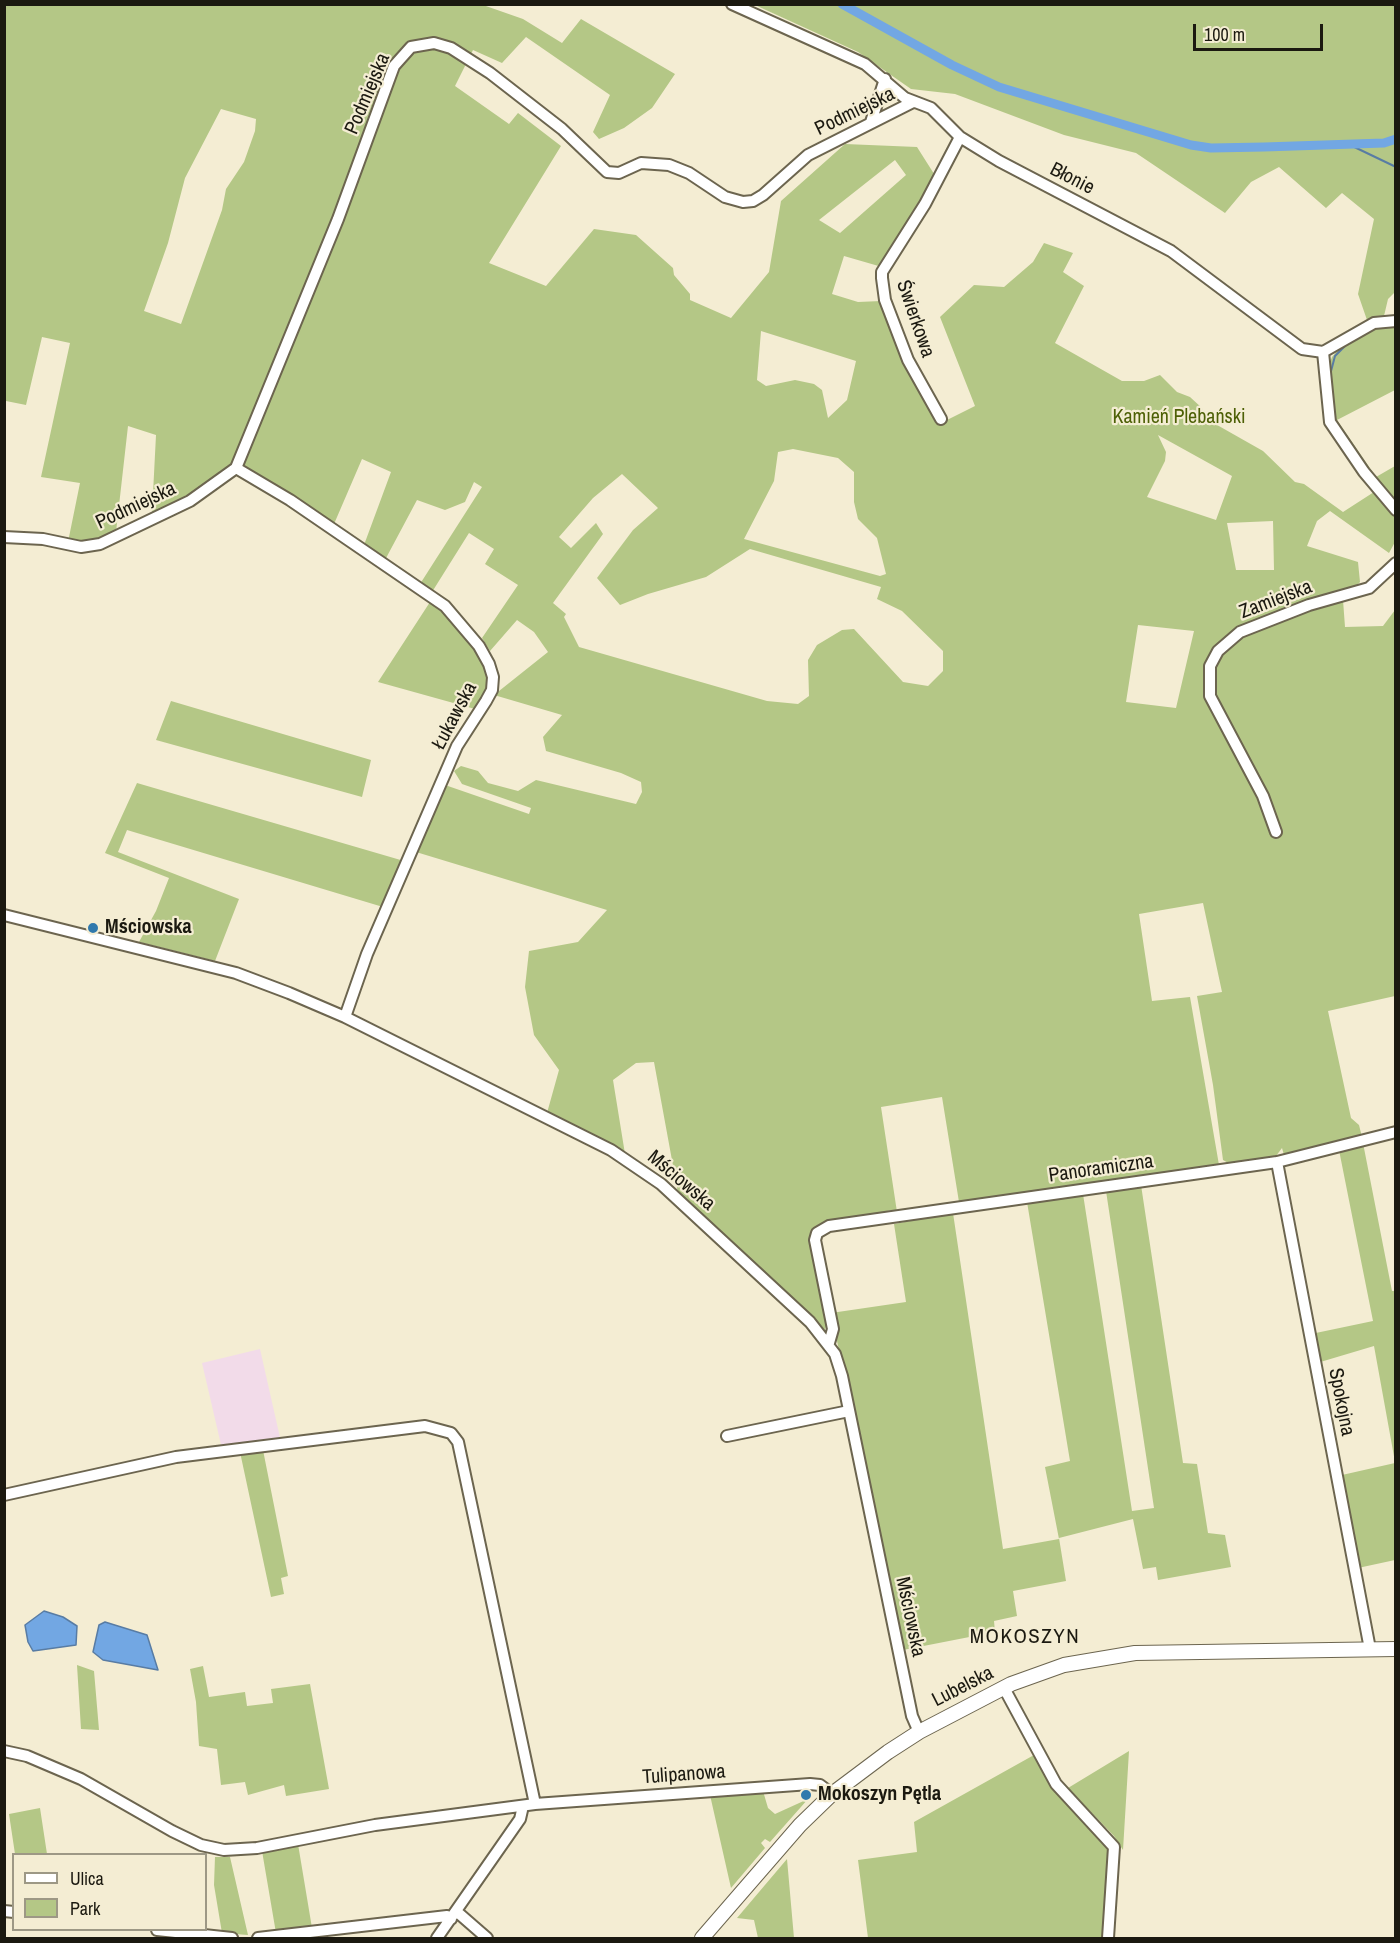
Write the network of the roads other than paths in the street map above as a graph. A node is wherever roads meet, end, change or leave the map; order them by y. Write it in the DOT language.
graph roads {
  1 [pos="732,4"];
  2 [pos="885,79"];
  3 [pos="913,102"];
  4 [pos="871,122"];
  5 [pos="960,137"];
  6 [pos="1395,321"];
  7 [pos="1323,352"];
  8 [pos="941,419"];
  9 [pos="236,468"];
  10 [pos="1395,510"];
  11 [pos="4,537"];
  12 [pos="1395,563"];
  13 [pos="1276,832"];
  14 [pos="4,915"];
  15 [pos="345,1017"];
  16 [pos="1395,1132"];
  17 [pos="1277,1162"];
  18 [pos="829,1343"];
  19 [pos="849,1411"];
  20 [pos="727,1436"];
  21 [pos="4,1495"];
  22 [pos="1395,1648"];
  23 [pos="1370,1649"];
  24 [pos="1004,1688"];
  25 [pos="919,1732"];
  26 [pos="4,1751"];
  27 [pos="832,1794"];
  28 [pos="535,1804"];
  29 [pos="523,1806"];
  30 [pos="454,1915"];
  31 [pos="174,1931"];
  32 [pos="232,1938"];
  33 [pos="258,1938"];
  34 [pos="437,1938"];
  35 [pos="487,1938"];
  36 [pos="704,1938"];
  37 [pos="1108,1938"];
  1 -- 2 [label="street, Błonie"];
  2 -- 3 [label="street, Błonie"];
  2 -- 4 [label="street"];
  3 -- 4 [label="street, Podmiejska"];
  3 -- 5 [label="street, Błonie"];
  4 -- 9 [label="street, Podmiejska"];
  5 -- 7 [label="street, Błonie"];
  5 -- 8 [label="street, Świerkowa"];
  6 -- 7 [label="street"];
  7 -- 10 [label="street"];
  9 -- 11 [label="street, Podmiejska"];
  9 -- 15 [label="street, Łukawska"];
  12 -- 13 [label="street, Zamiejska"];
  14 -- 15 [label="street, Mściowska"];
  15 -- 18 [label="street, Mściowska"];
  16 -- 17 [label="street, Panoramiczna"];
  17 -- 18 [label="street, Panoramiczna"];
  17 -- 23 [label="street, Spokojna"];
  18 -- 19 [label="street, Mściowska"];
  19 -- 20 [label="street"];
  19 -- 25 [label="street, Mściowska"];
  21 -- 28 [label="street"];
  22 -- 23 [label="main road, Lubelska"];
  23 -- 24 [label="main road, Lubelska"];
  24 -- 25 [label="main road, Lubelska"];
  24 -- 37 [label="street"];
  25 -- 27 [label="main road, Lubelska"];
  26 -- 29 [label="street, Tulipanowa"];
  27 -- 28 [label="street, Tulipanowa"];
  27 -- 36 [label="main road, Lubelska"];
  28 -- 29 [label="street, Tulipanowa"];
  29 -- 30 [label="street"];
  30 -- 33 [label="street"];
  30 -- 34 [label="street"];
  30 -- 35 [label="street"];
  31 -- 32 [label="street"];
}
